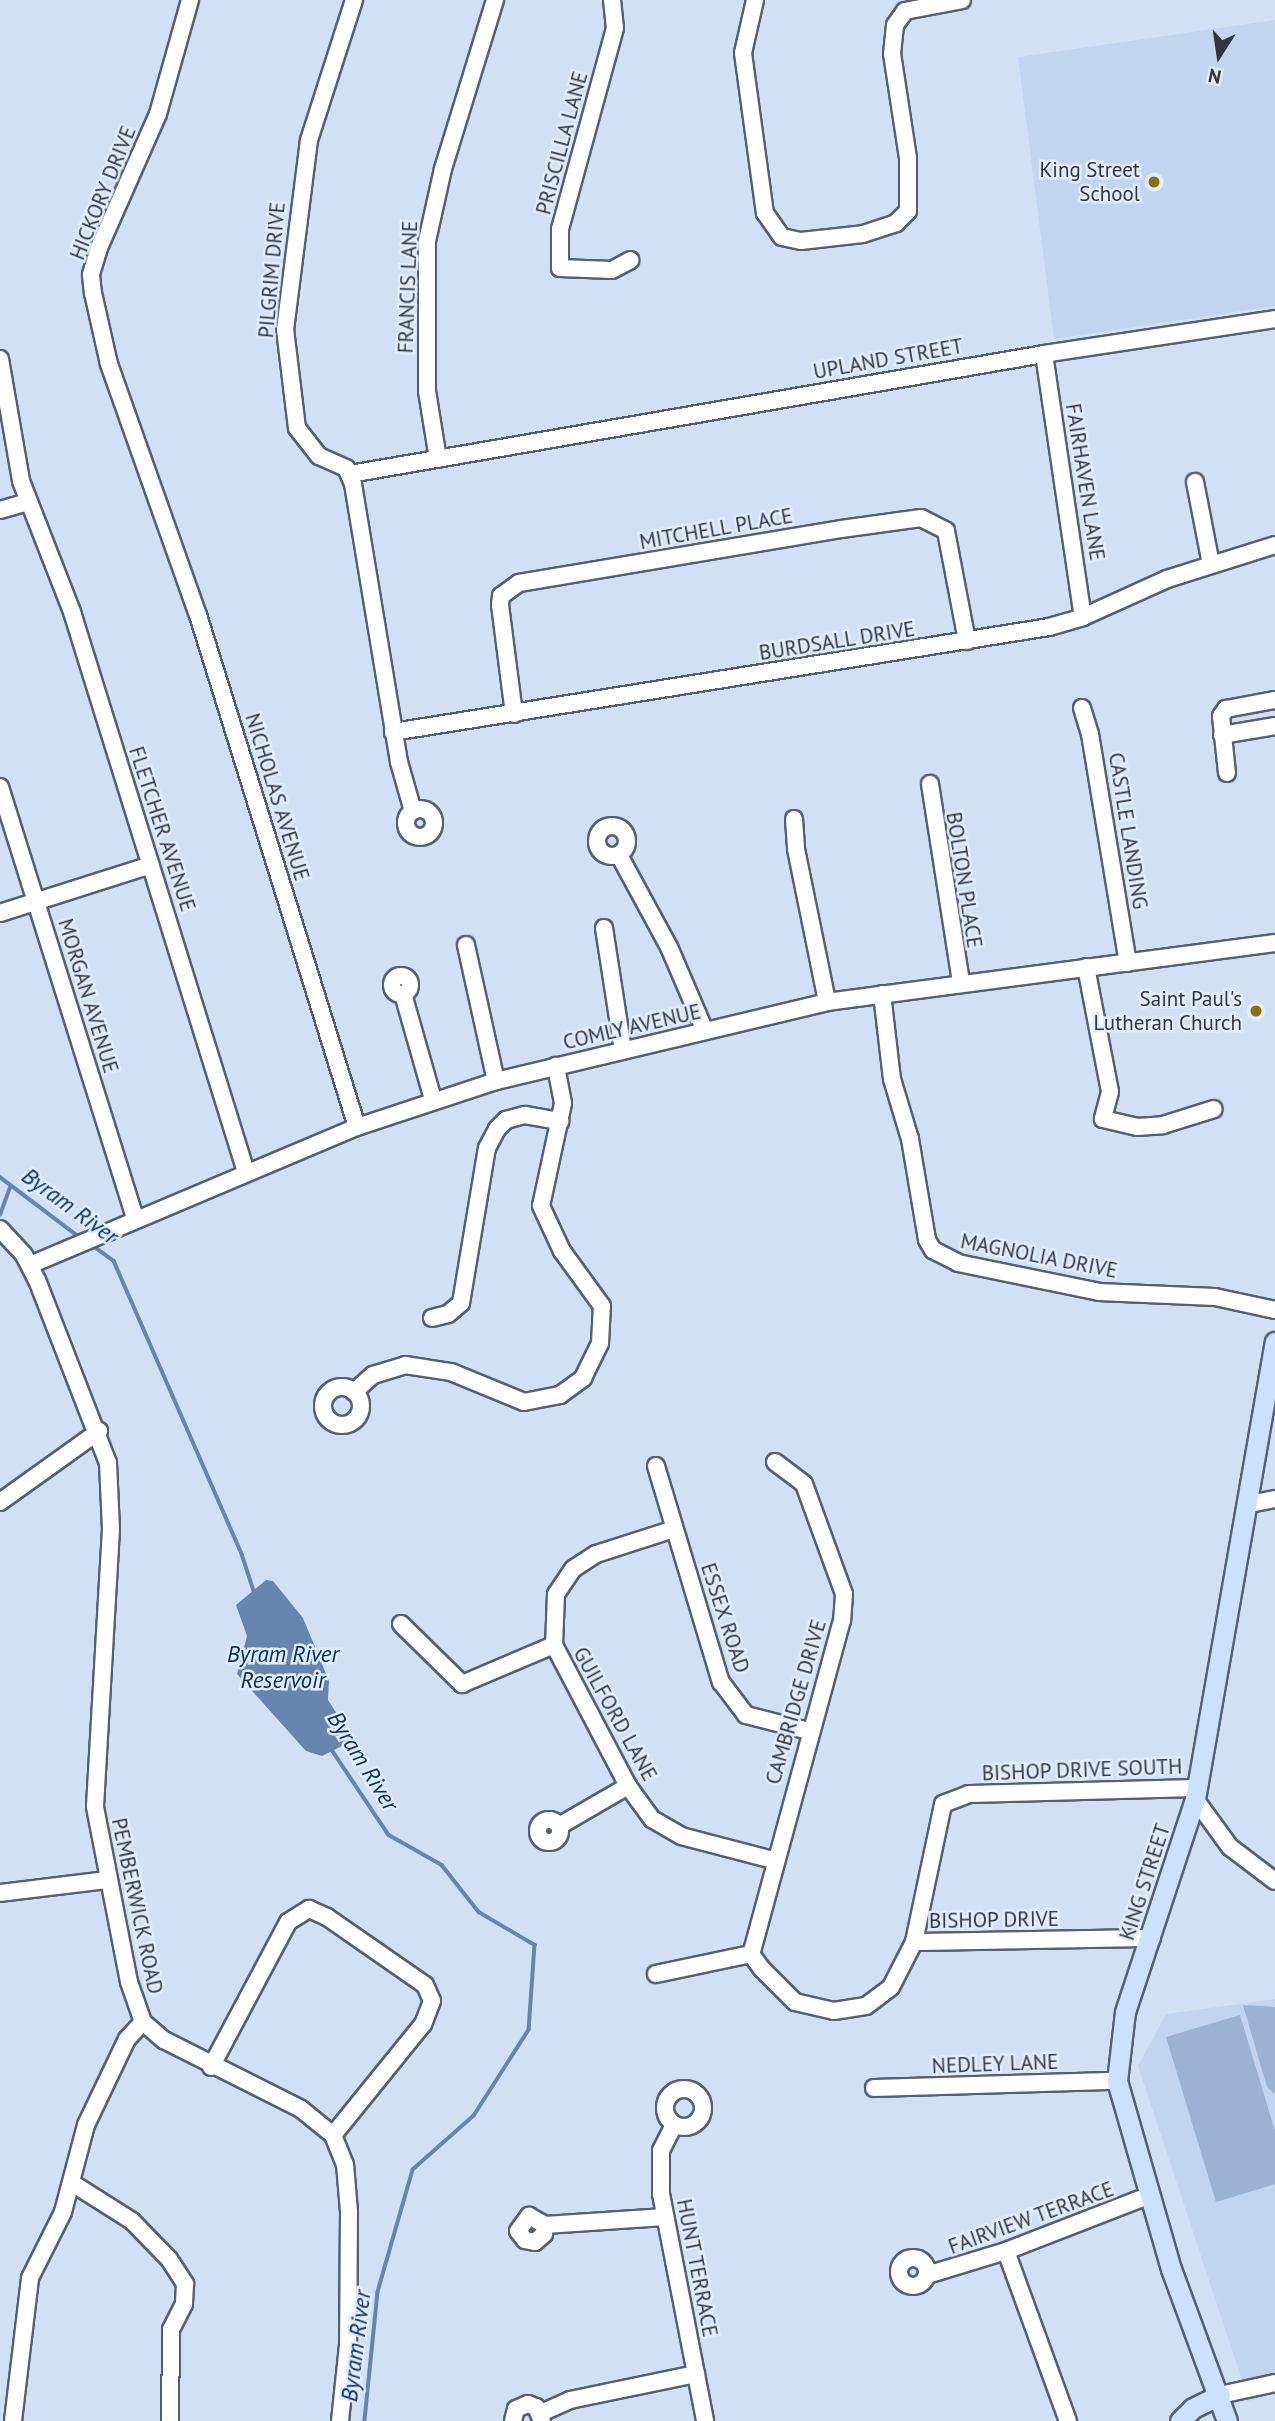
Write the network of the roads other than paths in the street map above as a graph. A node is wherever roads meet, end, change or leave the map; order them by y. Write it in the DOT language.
graph roads {
  1 [pos="190,0"];
  2 [pos="354,0"];
  3 [pos="495,0"];
  4 [pos="612,0"];
  5 [pos="755,0"];
  6 [pos="962,0"];
  7 [pos="631,260"];
  8 [pos="1275,319"];
  9 [pos="1044,354"];
  10 [pos="0,359"];
  11 [pos="438,459"];
  12 [pos="350,474"];
  13 [pos="152,481"];
  14 [pos="1195,482"];
  15 [pos="28,502"];
  16 [pos="0,510"];
  17 [pos="1275,545"];
  18 [pos="1211,564"];
  19 [pos="1083,617"];
  20 [pos="967,641"];
  21 [pos="1275,700"];
  22 [pos="1082,708"];
  23 [pos="514,714"];
  24 [pos="1275,726"];
  25 [pos="393,732"];
  26 [pos="1222,735"];
  27 [pos="1227,773"];
  28 [pos="930,784"];
  29 [pos="0,787"];
  30 [pos="414,811"];
  31 [pos="794,819"];
  32 [pos="619,855"];
  33 [pos="152,865"];
  34 [pos="37,902"];
  35 [pos="0,914"];
  36 [pos="604,928"];
  37 [pos="1275,943"];
  38 [pos="466,944"];
  39 [pos="1128,962"];
  40 [pos="1086,967"];
  41 [pos="961,982"];
  42 [pos="403,994"];
  43 [pos="881,994"];
  44 [pos="827,1002"];
  45 [pos="705,1031"];
  46 [pos="623,1051"];
  47 [pos="556,1066"];
  48 [pos="496,1081"];
  49 [pos="433,1099"];
  50 [pos="1214,1109"];
  51 [pos="560,1121"];
  52 [pos="357,1127"];
  53 [pos="246,1172"];
  54 [pos="135,1219"];
  55 [pos="0,1229"];
  56 [pos="30,1265"];
  57 [pos="1275,1310"];
  58 [pos="432,1318"];
  59 [pos="1275,1342"];
  60 [pos="354,1392"];
  61 [pos="99,1431"];
  62 [pos="775,1462"];
  63 [pos="656,1466"];
  64 [pos="1275,1499"];
  65 [pos="0,1502"];
  66 [pos="1250,1504"];
  67 [pos="674,1529"];
  68 [pos="401,1625"];
  69 [pos="554,1645"];
  70 [pos="809,1731"];
  71 [pos="628,1786"];
  72 [pos="1196,1793"];
  73 [pos="559,1826"];
  74 [pos="773,1860"];
  75 [pos="107,1880"];
  76 [pos="1275,1881"];
  77 [pos="0,1893"];
  78 [pos="1152,1938"];
  79 [pos="914,1942"];
  80 [pos="751,1954"];
  81 [pos="656,1974"];
  82 [pos="143,2022"];
  83 [pos="211,2067"];
  84 [pos="1117,2081"];
  85 [pos="874,2088"];
  86 [pos="674,2125"];
  87 [pos="333,2135"];
  88 [pos="72,2183"];
  89 [pos="1148,2196"];
  90 [pos="665,2217"];
  91 [pos="545,2225"];
  92 [pos="1006,2251"];
  93 [pos="927,2275"];
  94 [pos="696,2374"];
  95 [pos="1275,2383"];
  96 [pos="1220,2395"];
  97 [pos="541,2417"];
  98 [pos="13,2421"];
  99 [pos="170,2421"];
  100 [pos="340,2421"];
  101 [pos="513,2421"];
  102 [pos="705,2421"];
  103 [pos="1068,2421"];
  104 [pos="1180,2421"];
  105 [pos="1227,2421"];
  1 -- 13 [label="street, HICKORY DRIVE"];
  2 -- 12 [label="street, PILGRIM DRIVE"];
  3 -- 11 [label="street, FRANCIS LANE"];
  4 -- 7 [label="street, PRISCILLA LANE"];
  5 -- 6 [label="street"];
  8 -- 9 [label="street, UPLAND STREET"];
  9 -- 11 [label="street, UPLAND STREET"];
  9 -- 19 [label="street, FAIRHAVEN LANE"];
  10 -- 15 [label="street, FLETCHER AVENUE"];
  11 -- 12 [label="street, UPLAND STREET"];
  12 -- 25 [label="street"];
  13 -- 52 [label="street, NICHOLAS AVENUE"];
  14 -- 18 [label="street"];
  15 -- 16 [label="street"];
  15 -- 33 [label="street, FLETCHER AVENUE"];
  17 -- 18 [label="street, BURDSALL DRIVE"];
  18 -- 19 [label="street, BURDSALL DRIVE"];
  19 -- 20 [label="street, BURDSALL DRIVE"];
  20 -- 23 [label="street, BURDSALL DRIVE"];
  20 -- 23 [label="street, MITCHELL PLACE"];
  21 -- 26 [label="street"];
  22 -- 39 [label="street, CASTLE LANDING"];
  23 -- 25 [label="street, BURDSALL DRIVE"];
  24 -- 26 [label="street"];
  25 -- 30 [label="street"];
  26 -- 27 [label="street"];
  28 -- 41 [label="street, BOLTON PLACE"];
  29 -- 34 [label="street, MORGAN AVENUE"];
  31 -- 44 [label="street"];
  32 -- 45 [label="street"];
  33 -- 34 [label="street"];
  33 -- 53 [label="street, FLETCHER AVENUE"];
  34 -- 35 [label="street"];
  34 -- 54 [label="street, MORGAN AVENUE"];
  36 -- 46 [label="street"];
  37 -- 39 [label="street, COMLY AVENUE"];
  38 -- 48 [label="street"];
  39 -- 40 [label="street, COMLY AVENUE"];
  40 -- 41 [label="street, COMLY AVENUE"];
  40 -- 50 [label="street"];
  41 -- 43 [label="street, COMLY AVENUE"];
  42 -- 49 [label="street"];
  43 -- 44 [label="street, COMLY AVENUE"];
  43 -- 57 [label="street, MAGNOLIA DRIVE"];
  44 -- 45 [label="street, COMLY AVENUE"];
  45 -- 46 [label="street, COMLY AVENUE"];
  46 -- 47 [label="street, COMLY AVENUE"];
  47 -- 48 [label="street, COMLY AVENUE"];
  47 -- 51 [label="street"];
  48 -- 49 [label="street, COMLY AVENUE"];
  49 -- 52 [label="street, COMLY AVENUE"];
  51 -- 58 [label="street"];
  51 -- 60 [label="street"];
  52 -- 53 [label="street, COMLY AVENUE"];
  53 -- 54 [label="street, COMLY AVENUE"];
  54 -- 56 [label="street, COMLY AVENUE"];
  55 -- 56 [label="street, PEMBERWICK ROAD"];
  56 -- 61 [label="street, PEMBERWICK ROAD"];
  59 -- 66 [label="main road, KING STREET"];
  61 -- 65 [label="street"];
  61 -- 75 [label="street, PEMBERWICK ROAD"];
  62 -- 70 [label="street, CAMBRIDGE DRIVE"];
  63 -- 67 [label="street, ESSEX ROAD"];
  64 -- 66 [label="street"];
  66 -- 72 [label="main road, KING STREET"];
  67 -- 69 [label="street, GUILFORD LANE"];
  67 -- 70 [label="street, ESSEX ROAD"];
  68 -- 69 [label="street"];
  69 -- 71 [label="street, GUILFORD LANE"];
  70 -- 74 [label="street, CAMBRIDGE DRIVE"];
  71 -- 73 [label="street"];
  71 -- 74 [label="street, GUILFORD LANE"];
  72 -- 76 [label="street"];
  72 -- 78 [label="main road, KING STREET"];
  72 -- 79 [label="street, BISHOP DRIVE SOUTH"];
  74 -- 80 [label="street, CAMBRIDGE DRIVE"];
  75 -- 77 [label="street"];
  75 -- 82 [label="street, PEMBERWICK ROAD"];
  78 -- 79 [label="street, BISHOP DRIVE"];
  78 -- 84 [label="main road, KING STREET"];
  79 -- 80 [label="street, BISHOP DRIVE"];
  80 -- 81 [label="street"];
  82 -- 83 [label="street, PEMBERWICK ROAD"];
  82 -- 88 [label="street"];
  83 -- 87 [label="street, PEMBERWICK ROAD"];
  83 -- 87 [label="street"];
  84 -- 85 [label="street, NEDLEY LANE"];
  84 -- 89 [label="main road, KING STREET"];
  86 -- 90 [label="street, HUNT TERRACE"];
  87 -- 100 [label="street"];
  88 -- 98 [label="street"];
  88 -- 99 [label="street"];
  89 -- 92 [label="street, FAIRVIEW TERRACE"];
  89 -- 96 [label="main road, KING STREET"];
  90 -- 91 [label="street"];
  90 -- 94 [label="street, HUNT TERRACE"];
  92 -- 93 [label="street, FAIRVIEW TERRACE"];
  92 -- 103 [label="street"];
  94 -- 97 [label="street"];
  94 -- 102 [label="street, HUNT TERRACE"];
  95 -- 96 [label="street"];
  96 -- 104 [label="main road"];
  96 -- 105 [label="main road, KING STREET"];
  97 -- 101 [label="street"];
}
